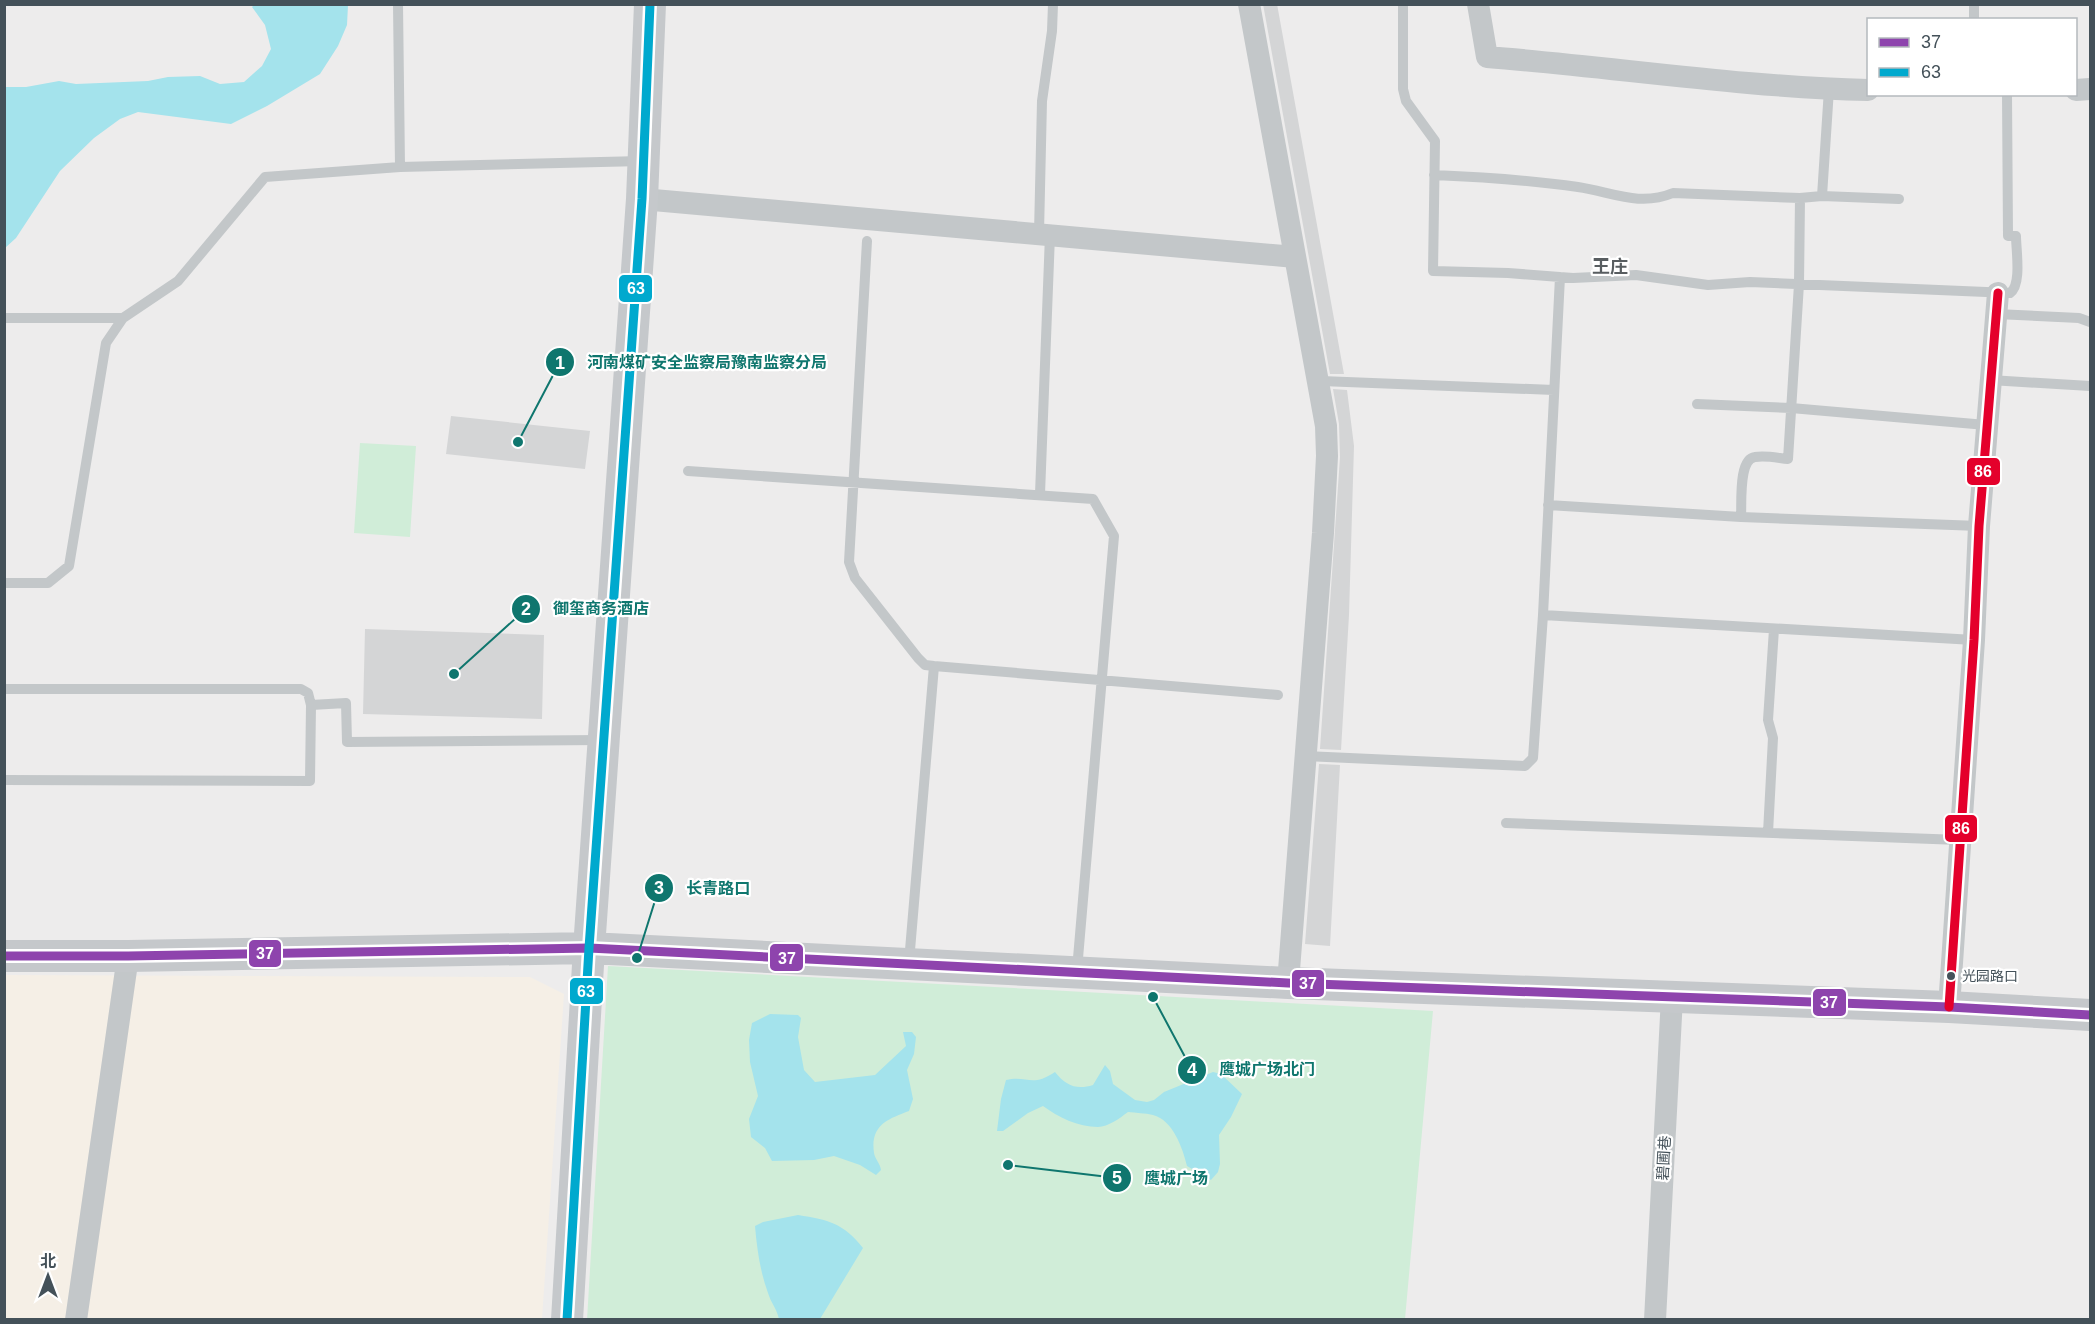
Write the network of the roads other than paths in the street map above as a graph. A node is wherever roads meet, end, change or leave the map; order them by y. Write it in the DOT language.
graph roads {
  1 [pos="398,4"];
  2 [pos="650,4"];
  3 [pos="1053,4"];
  4 [pos="1249,4"];
  5 [pos="1402,4"];
  6 [pos="1478,4"];
  7 [pos="1829,89"];
  8 [pos="1867,90"];
  9 [pos="2007,96"];
  10 [pos="644,161"];
  11 [pos="400,167"];
  12 [pos="1434,175"];
  13 [pos="1822,196"];
  14 [pos="1800,198"];
  15 [pos="642,199"];
  16 [pos="1899,199"];
  17 [pos="1044,234"];
  18 [pos="867,241"];
  19 [pos="1295,257"];
  20 [pos="1560,277"];
  21 [pos="1798,284"];
  22 [pos="1997,304"];
  23 [pos="4,318"];
  24 [pos="123,318"];
  25 [pos="2091,322"];
  26 [pos="1990,380"];
  27 [pos="1321,381"];
  28 [pos="2091,386"];
  29 [pos="1554,390"];
  30 [pos="1697,404"];
  31 [pos="1791,408"];
  32 [pos="1986,425"];
  33 [pos="688,471"];
  34 [pos="854,482"];
  35 [pos="1040,494"];
  36 [pos="1548,505"];
  37 [pos="1741,517"];
  38 [pos="1979,526"];
  39 [pos="4,583"];
  40 [pos="1543,615"];
  41 [pos="1774,629"];
  42 [pos="1974,640"];
  43 [pos="934,666"];
  44 [pos="1101,681"];
  45 [pos="4,689"];
  46 [pos="1278,694"];
  47 [pos="311,705"];
  48 [pos="604,740"];
  49 [pos="1305,756"];
  50 [pos="4,780"];
  51 [pos="1506,824"];
  52 [pos="1768,833"];
  53 [pos="1960,840"];
  54 [pos="589,948"];
  55 [pos="4,956"];
  56 [pos="128,956"];
  57 [pos="909,963"];
  58 [pos="1077,972"];
  59 [pos="1288,983"];
  60 [pos="1672,997"];
  61 [pos="1949,1007"];
  62 [pos="2091,1015"];
  63 [pos="75,1320"];
  64 [pos="567,1320"];
  65 [pos="1655,1320"];
  1 -- 11 [label="lane"];
  2 -- 10 [label="street"];
  3 -- 17 [label="lane"];
  4 -- 19 [label="street"];
  5 -- 12 [label="lane"];
  6 -- 7 [label="street"];
  7 -- 8 [label="street"];
  7 -- 13 [label="lane"];
  9 -- 22 [label="lane"];
  10 -- 11 [label="lane"];
  10 -- 15 [label="street"];
  11 -- 24 [label="lane"];
  12 -- 14 [label="lane"];
  12 -- 20 [label="lane"];
  13 -- 14 [label="lane"];
  13 -- 16 [label="lane"];
  14 -- 21 [label="lane"];
  15 -- 17 [label="street"];
  15 -- 48 [label="street"];
  17 -- 19 [label="street"];
  17 -- 35 [label="lane"];
  18 -- 34 [label="lane"];
  19 -- 49 [label="street"];
  20 -- 21 [label="lane"];
  20 -- 29 [label="lane"];
  21 -- 22 [label="lane"];
  21 -- 31 [label="lane"];
  22 -- 25 [label="lane"];
  22 -- 26 [label="street"];
  23 -- 24 [label="lane"];
  24 -- 39 [label="lane"];
  26 -- 28 [label="lane"];
  26 -- 32 [label="street"];
  27 -- 29 [label="lane"];
  29 -- 36 [label="lane"];
  30 -- 31 [label="lane"];
  31 -- 32 [label="lane"];
  31 -- 37 [label="lane"];
  32 -- 38 [label="street"];
  33 -- 34 [label="lane"];
  34 -- 35 [label="lane"];
  34 -- 43 [label="lane"];
  35 -- 44 [label="lane"];
  36 -- 37 [label="lane"];
  36 -- 40 [label="lane"];
  37 -- 38 [label="lane"];
  38 -- 42 [label="street"];
  40 -- 41 [label="lane"];
  40 -- 49 [label="lane"];
  41 -- 42 [label="lane"];
  41 -- 52 [label="lane"];
  42 -- 53 [label="street"];
  43 -- 44 [label="lane"];
  43 -- 57 [label="lane"];
  44 -- 46 [label="lane"];
  44 -- 58 [label="lane"];
  45 -- 47 [label="lane"];
  47 -- 48 [label="lane"];
  47 -- 50 [label="lane"];
  48 -- 54 [label="street"];
  49 -- 59 [label="street"];
  51 -- 52 [label="lane"];
  52 -- 53 [label="lane"];
  53 -- 61 [label="street"];
  54 -- 56 [label="street"];
  54 -- 57 [label="street"];
  54 -- 64 [label="street"];
  55 -- 56 [label="street"];
  56 -- 63 [label="street"];
  57 -- 58 [label="street"];
  58 -- 59 [label="street"];
  59 -- 60 [label="street"];
  60 -- 61 [label="street"];
  60 -- 65 [label="street, 碧圃巷"];
  61 -- 62 [label="street"];
}
